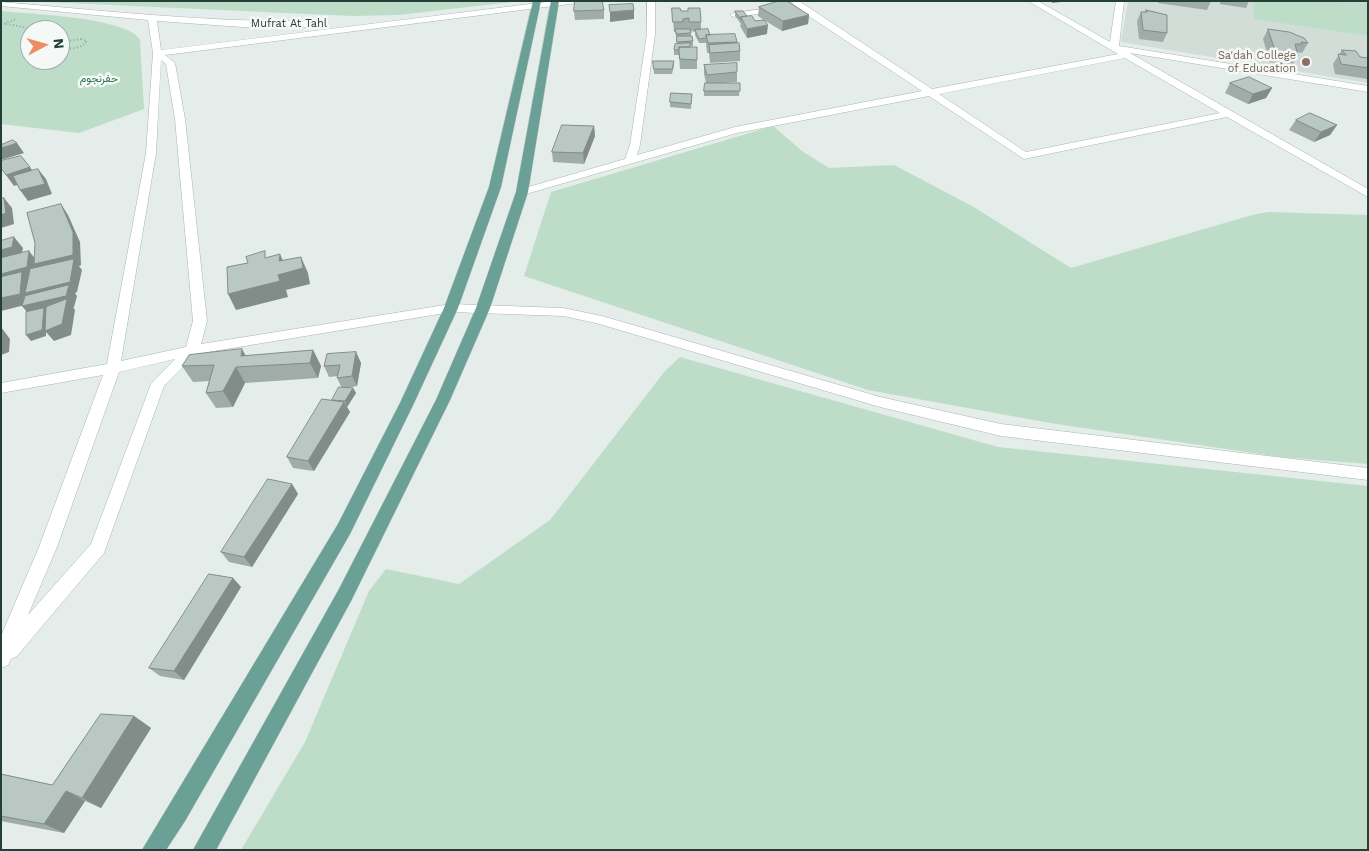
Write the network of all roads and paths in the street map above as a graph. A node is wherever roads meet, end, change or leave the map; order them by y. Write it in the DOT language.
graph roads {
  1 [pos="577,1"];
  2 [pos="650,1"];
  3 [pos="1032,1"];
  4 [pos="1120,1"];
  5 [pos="555,2"];
  6 [pos="797,3"];
  7 [pos="1,4"];
  8 [pos="537,4"];
  9 [pos="734,15"];
  10 [pos="152,18"];
  11 [pos="398,23"];
  12 [pos="5,24"];
  13 [pos="20,27"];
  14 [pos="70,40"];
  15 [pos="1114,48"];
  16 [pos="158,52"];
  17 [pos="1126,55"];
  18 [pos="1368,89"];
  19 [pos="931,92"];
  20 [pos="1229,114"];
  21 [pos="630,161"];
  22 [pos="522,192"];
  23 [pos="1368,194"];
  24 [pos="451,308"];
  25 [pos="483,308"];
  26 [pos="192,350"];
  27 [pos="113,368"];
  28 [pos="1,388"];
  29 [pos="1368,474"];
  30 [pos="1,660"];
  31 [pos="153,850"];
  32 [pos="204,850"];
  1 -- 5 [label="street, Mufrat At Tahl"];
  2 -- 21 [label="street"];
  3 -- 15 [label="street"];
  4 -- 15 [label="street"];
  5 -- 8 [label="street, Mufrat At Tahl"];
  5 -- 22 [label="main road"];
  6 -- 9 [label="street"];
  6 -- 19 [label="street"];
  7 -- 10 [label="street, Mufrat At Tahl"];
  8 -- 11 [label="street, Mufrat At Tahl"];
  8 -- 24 [label="main road"];
  10 -- 11 [label="street, Mufrat At Tahl"];
  10 -- 16 [label="street"];
  11 -- 16 [label="street"];
  12 -- 13 [label="path"];
  14 -- 14 [label="path"];
  15 -- 17 [label="street"];
  15 -- 18 [label="street"];
  16 -- 26 [label="street"];
  16 -- 27 [label="street"];
  17 -- 19 [label="street"];
  17 -- 20 [label="street"];
  19 -- 20 [label="street"];
  19 -- 21 [label="street"];
  20 -- 23 [label="street"];
  21 -- 22 [label="street"];
  22 -- 25 [label="main road"];
  24 -- 25 [label="street"];
  24 -- 26 [label="street"];
  24 -- 31 [label="main road"];
  25 -- 29 [label="street"];
  25 -- 32 [label="main road"];
  26 -- 27 [label="street"];
  26 -- 30 [label="street"];
  27 -- 28 [label="street"];
  27 -- 30 [label="street"];
}
